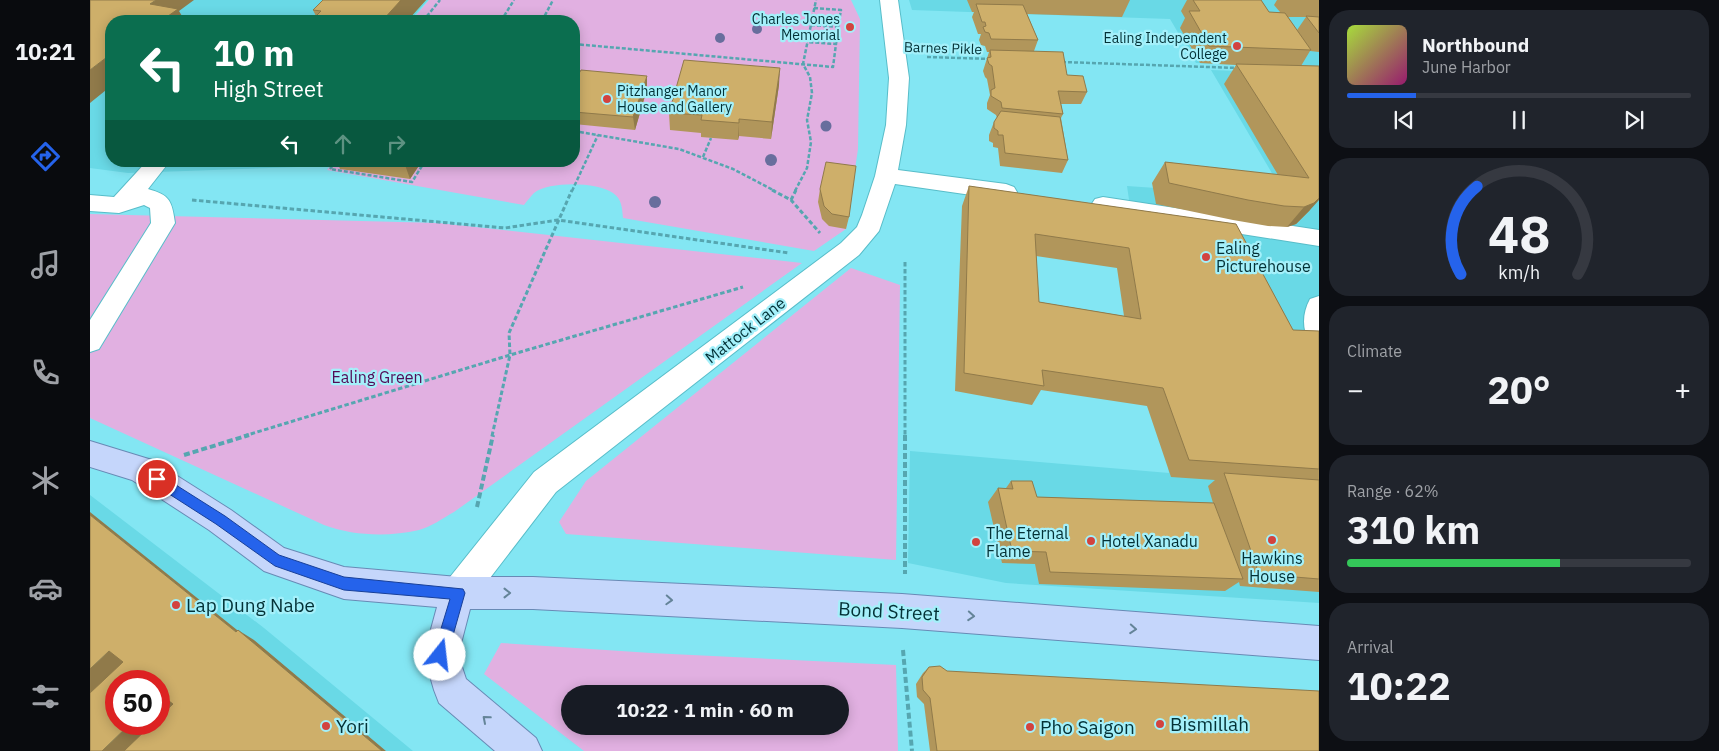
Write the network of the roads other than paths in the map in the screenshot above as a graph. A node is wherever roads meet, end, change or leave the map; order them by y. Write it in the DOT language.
graph roads {
  1 [pos="889,0"];
  2 [pos="155,167"];
  3 [pos="886,176"];
  4 [pos="1023,194"];
  5 [pos="1083,202"];
  6 [pos="90,203"];
  7 [pos="119,205"];
  8 [pos="1319,238"];
  9 [pos="1319,306"];
  10 [pos="1319,336"];
  11 [pos="90,342"];
  12 [pos="90,454"];
  13 [pos="458,593"];
  14 [pos="1319,644"];
  15 [pos="523,751"];
  1 -- 3 [label="street, Mattock Lane"];
  2 -- 7 [label="street"];
  3 -- 4 [label="street"];
  3 -- 13 [label="street, Mattock Lane"];
  5 -- 8 [label="street"];
  6 -- 7 [label="street"];
  7 -- 11 [label="street"];
  9 -- 10 [label="street"];
  12 -- 13 [label="main road, Bond Street"];
  13 -- 14 [label="main road, Bond Street, one-way"];
  15 -- 13 [label="main road, one-way"];
}
